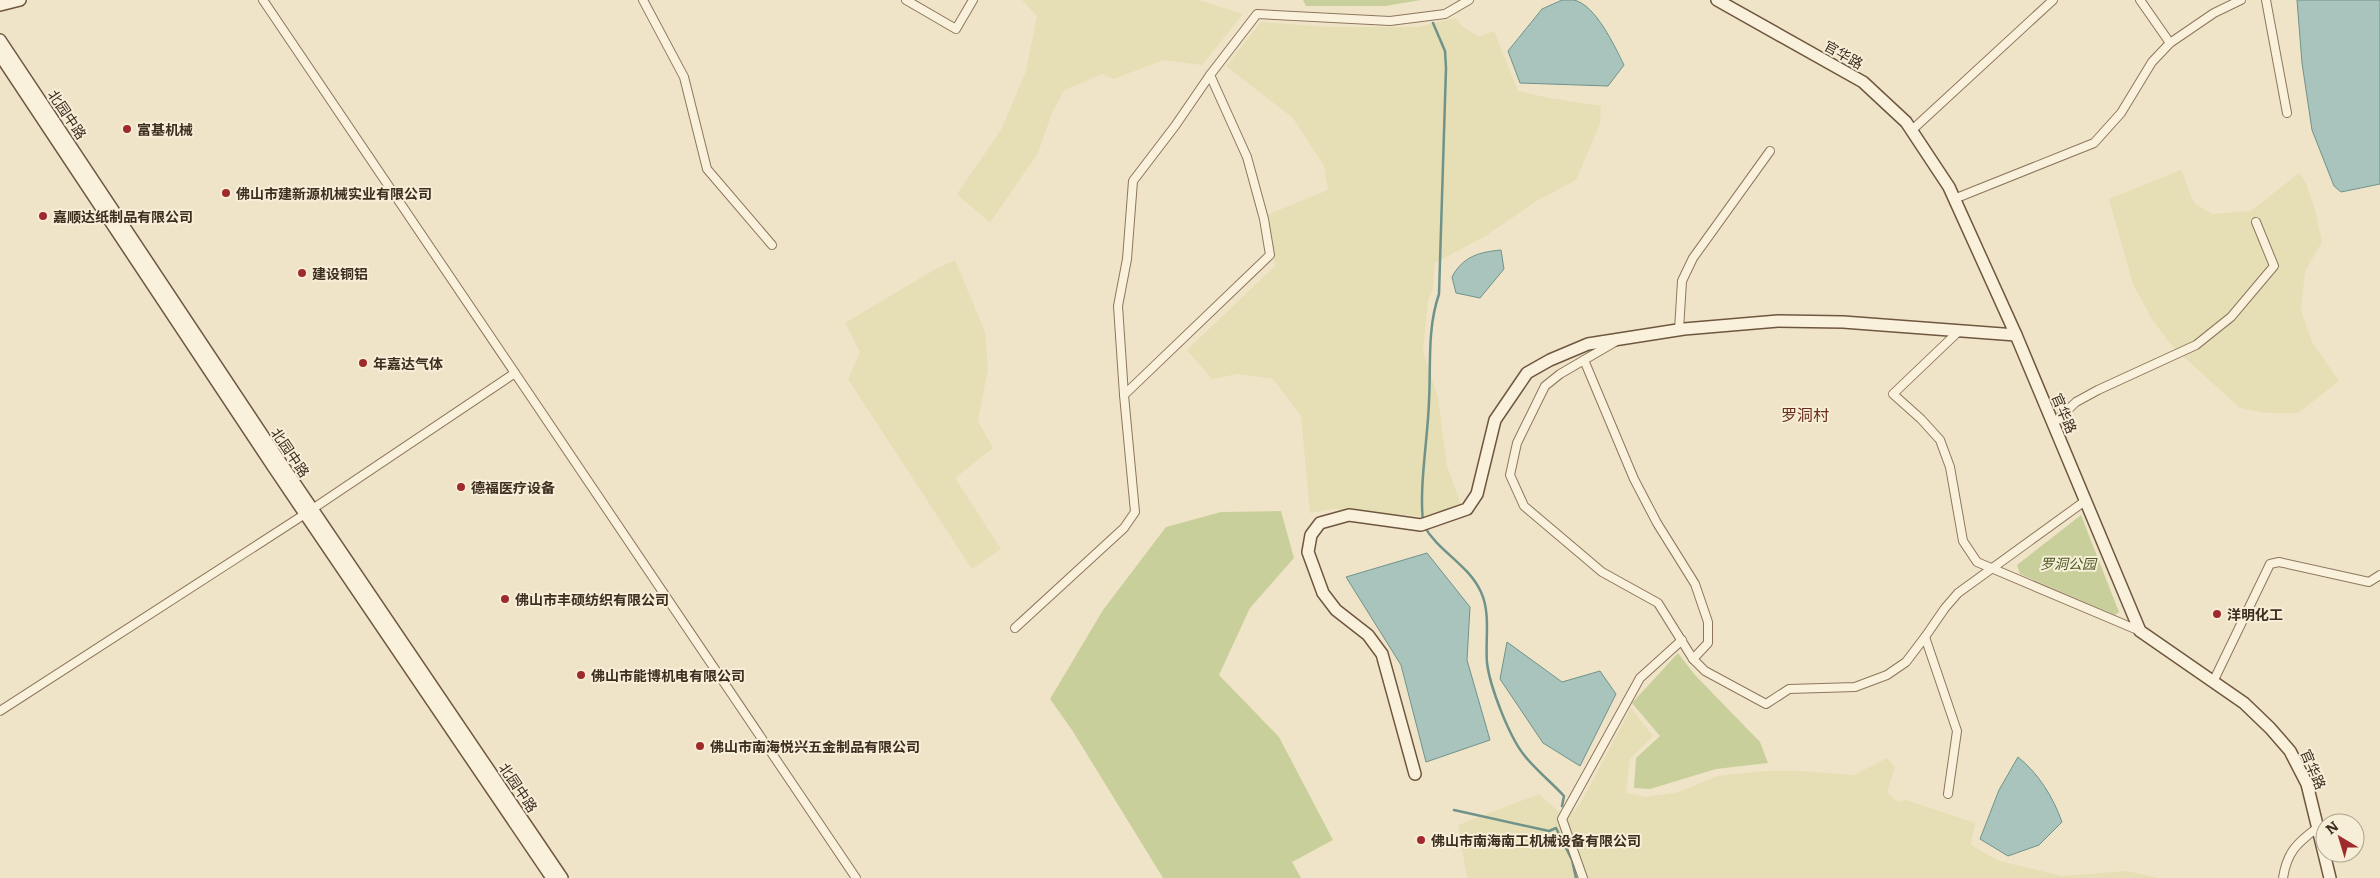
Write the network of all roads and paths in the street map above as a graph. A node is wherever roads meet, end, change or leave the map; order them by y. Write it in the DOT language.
graph roads {
  1 [pos="20,0"];
  2 [pos="264,0"];
  3 [pos="643,0"];
  4 [pos="906,0"];
  5 [pos="973,0"];
  6 [pos="1469,0"];
  7 [pos="1717,0"];
  8 [pos="2052,0"];
  9 [pos="2140,0"];
  10 [pos="2241,0"];
  11 [pos="2266,0"];
  12 [pos="0,5"];
  13 [pos="0,40"];
  14 [pos="2170,43"];
  15 [pos="0,55"];
  16 [pos="1210,75"];
  17 [pos="2287,113"];
  18 [pos="1912,130"];
  19 [pos="1770,151"];
  20 [pos="1954,199"];
  21 [pos="2256,222"];
  22 [pos="772,244"];
  23 [pos="1679,330"];
  24 [pos="1959,331"];
  25 [pos="2016,335"];
  26 [pos="1621,339"];
  27 [pos="1584,360"];
  28 [pos="515,373"];
  29 [pos="1124,395"];
  30 [pos="2053,424"];
  31 [pos="2085,501"];
  32 [pos="308,512"];
  33 [pos="1993,568"];
  34 [pos="2380,576"];
  35 [pos="1015,628"];
  36 [pos="2140,631"];
  37 [pos="1925,637"];
  38 [pos="1682,640"];
  39 [pos="1693,659"];
  40 [pos="2213,682"];
  41 [pos="0,711"];
  42 [pos="1415,774"];
  43 [pos="1948,794"];
  44 [pos="2315,819"];
  45 [pos="2315,830"];
  46 [pos="2326,863"];
  47 [pos="552,878"];
  48 [pos="562,878"];
  49 [pos="856,878"];
  50 [pos="1583,878"];
  51 [pos="2284,878"];
  52 [pos="2330,878"];
  1 -- 12 [label="street"];
  2 -- 28 [label="street"];
  3 -- 22 [label="street"];
  4 -- 5 [label="street"];
  6 -- 16 [label="street"];
  7 -- 18 [label="street, 官华路"];
  8 -- 18 [label="street"];
  9 -- 14 [label="street"];
  10 -- 14 [label="street"];
  11 -- 17 [label="street"];
  13 -- 32 [label="street, 北园中路"];
  14 -- 20 [label="street"];
  15 -- 32 [label="street, 北园中路"];
  16 -- 29 [label="street"];
  16 -- 29 [label="street"];
  18 -- 20 [label="street, 官华路"];
  19 -- 23 [label="street"];
  20 -- 25 [label="street, 官华路"];
  21 -- 30 [label="street"];
  23 -- 24 [label="street"];
  23 -- 26 [label="street"];
  24 -- 25 [label="street"];
  24 -- 33 [label="street"];
  25 -- 30 [label="street, 官华路"];
  26 -- 27 [label="street"];
  26 -- 42 [label="street"];
  27 -- 38 [label="street"];
  27 -- 39 [label="street"];
  28 -- 32 [label="street"];
  28 -- 49 [label="street"];
  29 -- 35 [label="street"];
  30 -- 31 [label="street, 官华路"];
  31 -- 33 [label="street"];
  31 -- 36 [label="street, 官华路"];
  32 -- 41 [label="street"];
  32 -- 47 [label="street, 北园中路"];
  32 -- 48 [label="street, 北园中路"];
  33 -- 36 [label="street"];
  33 -- 37 [label="street"];
  34 -- 40 [label="street"];
  36 -- 40 [label="street, 官华路"];
  37 -- 39 [label="street"];
  37 -- 43 [label="street"];
  38 -- 39 [label="street"];
  38 -- 50 [label="street"];
  40 -- 44 [label="street, 官华路"];
  45 -- 51 [label="street"];
  46 -- 52 [label="street, 官华路"];
}
